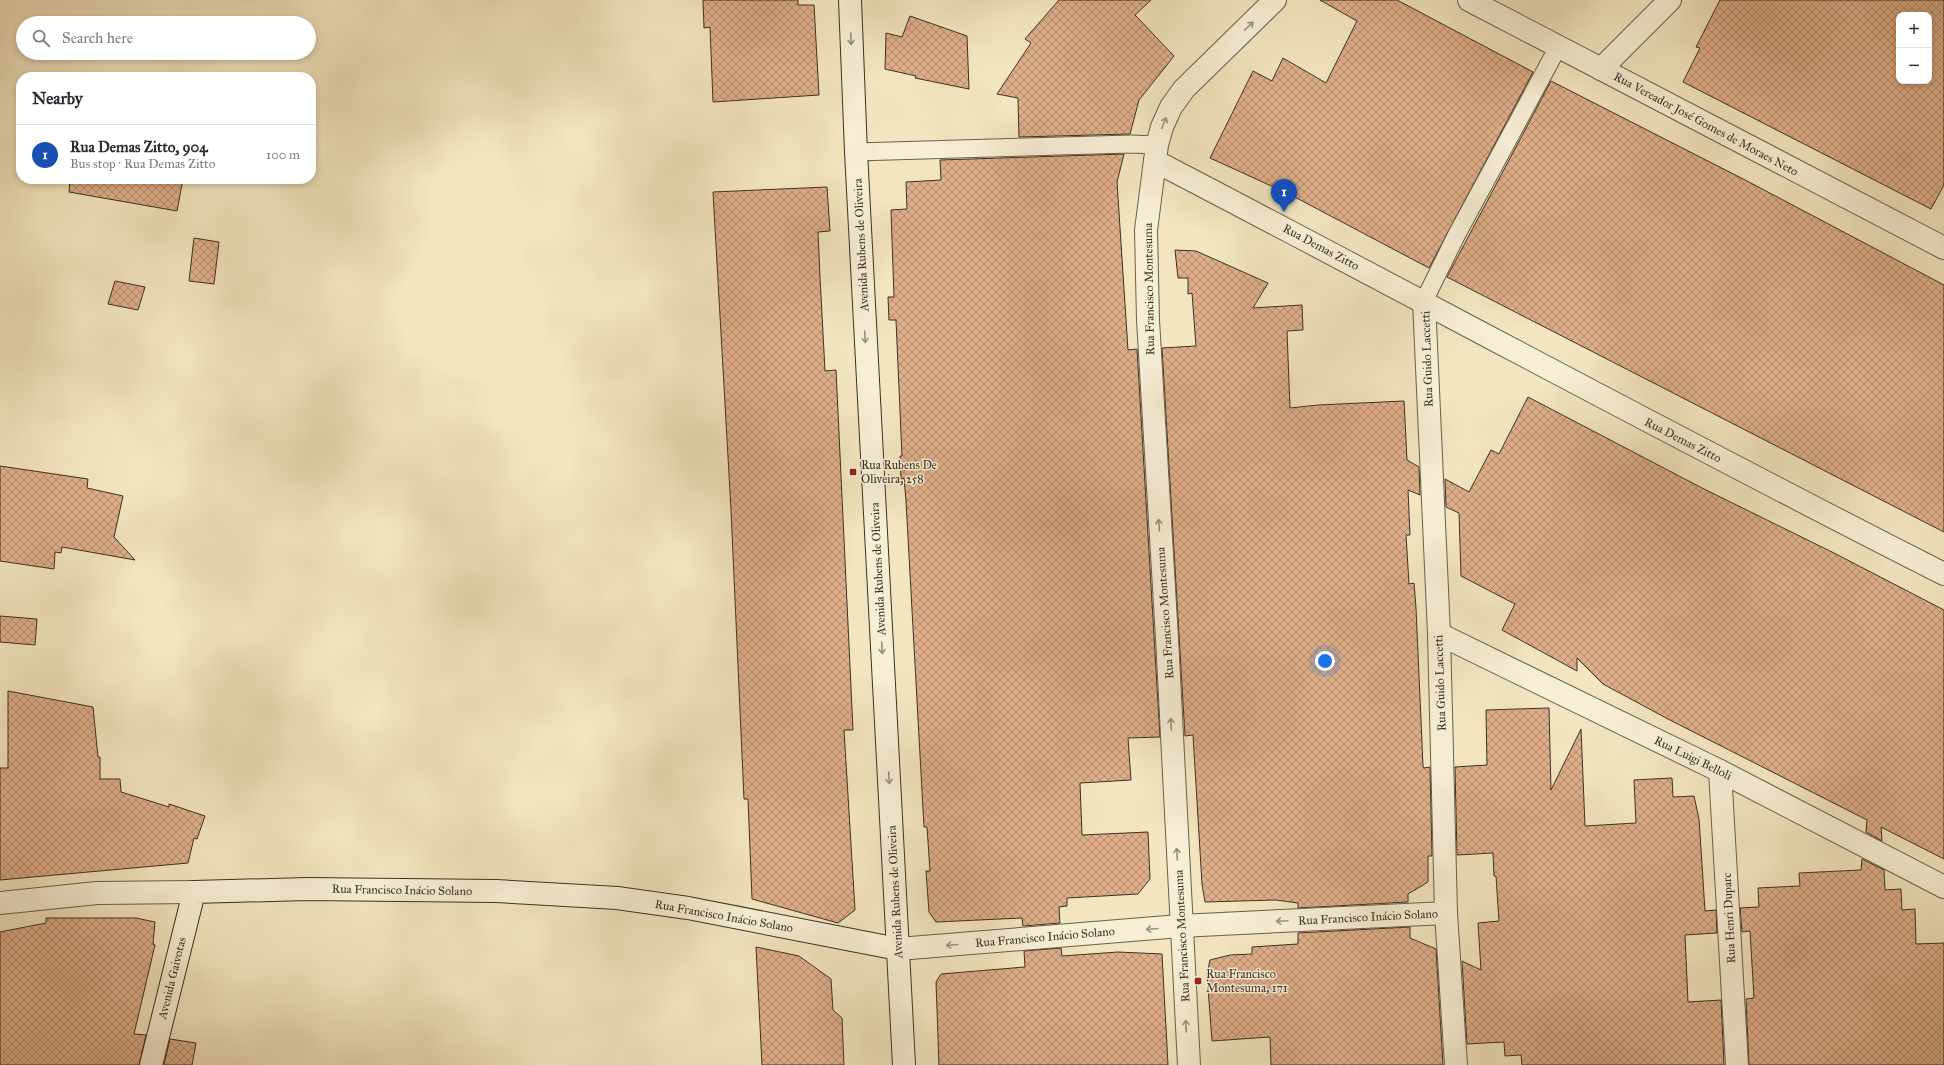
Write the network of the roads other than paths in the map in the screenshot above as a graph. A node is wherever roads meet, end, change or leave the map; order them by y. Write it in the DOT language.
graph roads {
  1 [pos="850,0"];
  2 [pos="1275,0"];
  3 [pos="1469,0"];
  4 [pos="1670,0"];
  5 [pos="1558,47"];
  6 [pos="1601,69"];
  7 [pos="856,152"];
  8 [pos="1156,153"];
  9 [pos="1944,248"];
  10 [pos="1424,301"];
  11 [pos="1944,574"];
  12 [pos="1438,634"];
  13 [pos="1720,771"];
  14 [pos="1944,887"];
  15 [pos="194,892"];
  16 [pos="0,902"];
  17 [pos="1446,913"];
  18 [pos="1180,926"];
  19 [pos="898,949"];
  20 [pos="151,1065"];
  21 [pos="904,1065"];
  22 [pos="1189,1065"];
  23 [pos="1456,1065"];
  24 [pos="1737,1065"];
  1 -- 7 [label="street, Avenida Rubens de Oliveira, one-way"];
  8 -- 2 [label="street, Rua Francisco Montesuma, one-way"];
  3 -- 5 [label="street, Rua Vereador José Gomes de Moraes Neto"];
  4 -- 6 [label="street"];
  5 -- 6 [label="street, Rua Vereador José Gomes de Moraes Neto"];
  5 -- 10 [label="lane"];
  6 -- 9 [label="street, Rua Vereador José Gomes de Moraes Neto"];
  7 -- 8 [label="lane"];
  7 -- 19 [label="street, Avenida Rubens de Oliveira, one-way"];
  8 -- 10 [label="street, Rua Demas Zitto"];
  18 -- 8 [label="street, Rua Francisco Montesuma, one-way"];
  10 -- 11 [label="street, Rua Demas Zitto"];
  10 -- 12 [label="street, Rua Guido Laccetti"];
  12 -- 13 [label="street, Rua Luigi Belloli"];
  12 -- 17 [label="street, Rua Guido Laccetti"];
  13 -- 14 [label="street, Rua Luigi Belloli"];
  13 -- 24 [label="street, Rua Henri Duparc"];
  15 -- 16 [label="street, Rua Francisco Inácio Solano"];
  15 -- 19 [label="street, Rua Francisco Inácio Solano"];
  15 -- 20 [label="street, Avenida Gaivotas"];
  17 -- 18 [label="street, Rua Francisco Inácio Solano, one-way"];
  17 -- 23 [label="street, Rua Guido Laccetti"];
  18 -- 19 [label="street, Rua Francisco Inácio Solano, one-way"];
  22 -- 18 [label="street, Rua Francisco Montesuma, one-way"];
  19 -- 21 [label="street, Avenida Rubens de Oliveira"];
}
